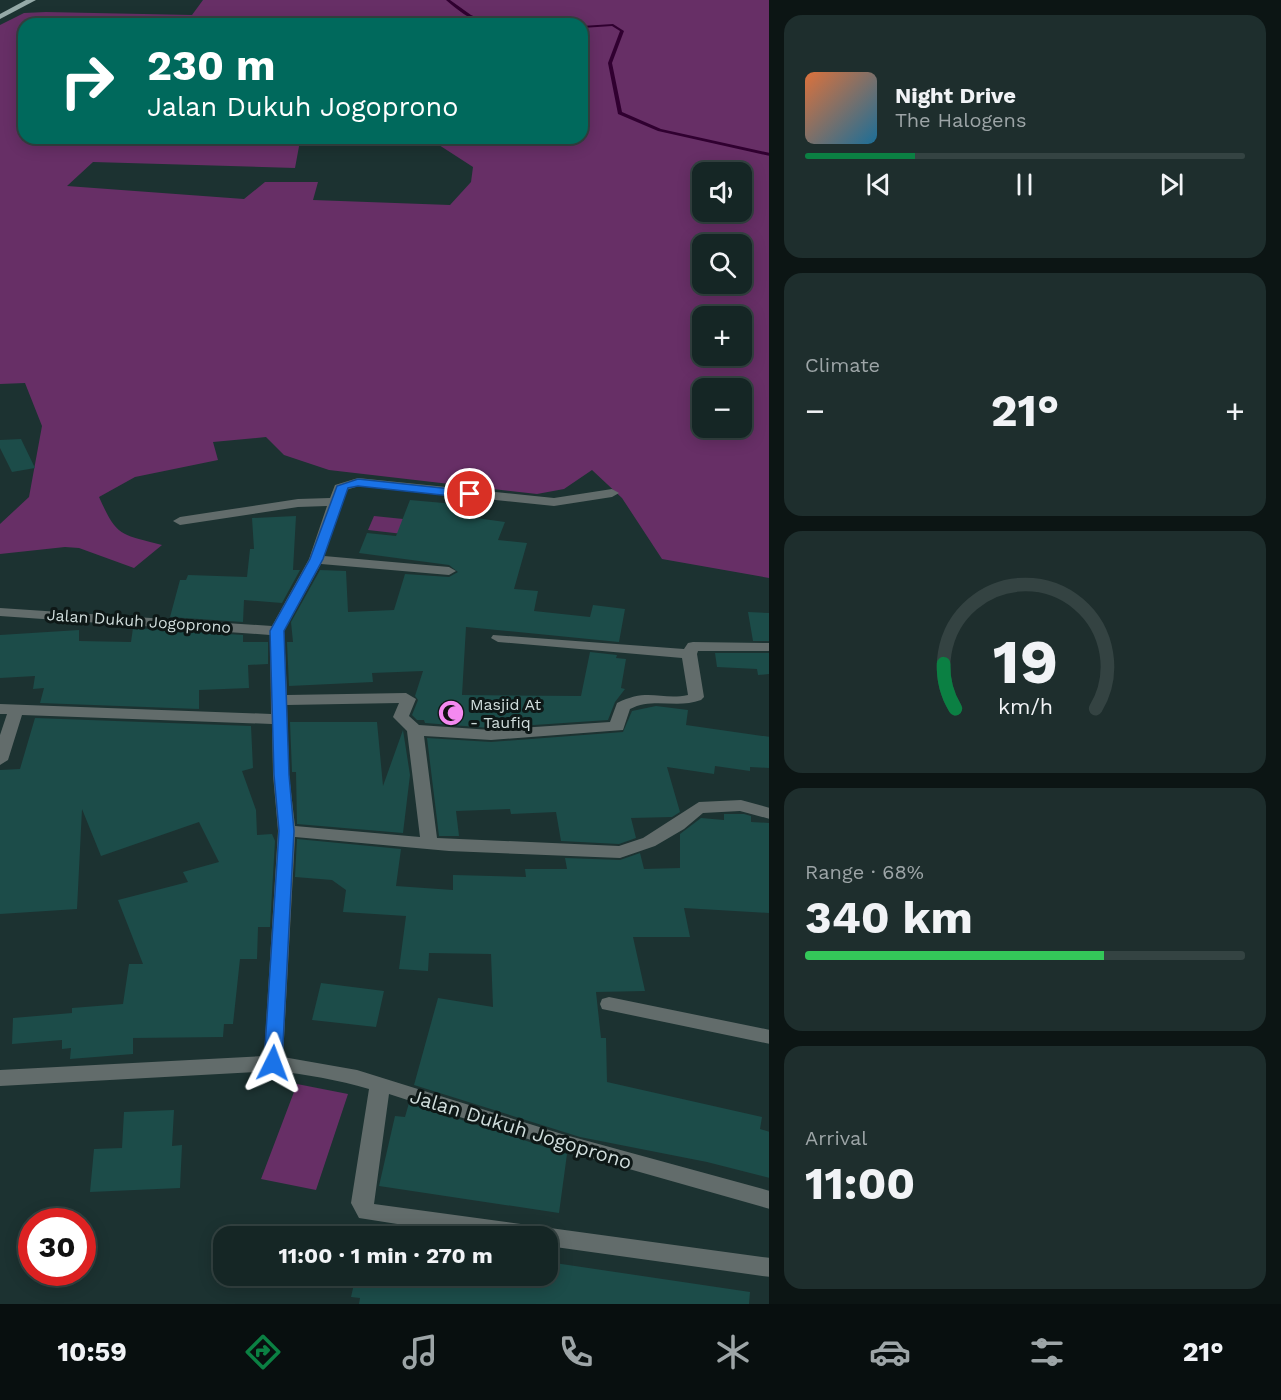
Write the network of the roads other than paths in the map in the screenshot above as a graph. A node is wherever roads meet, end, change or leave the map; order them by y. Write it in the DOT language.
graph roads {
  1 [pos="32,0"];
  2 [pos="0,17"];
  3 [pos="612,493"];
  4 [pos="335,502"];
  5 [pos="180,521"];
  6 [pos="316,559"];
  7 [pos="449,571"];
  8 [pos="0,612"];
  9 [pos="277,631"];
  10 [pos="498,638"];
  11 [pos="769,647"];
  12 [pos="689,654"];
  13 [pos="280,700"];
  14 [pos="8,709"];
  15 [pos="279,719"];
  16 [pos="415,730"];
  17 [pos="0,760"];
  18 [pos="769,814"];
  19 [pos="287,831"];
  20 [pos="429,843"];
  21 [pos="609,1004"];
  22 [pos="769,1038"];
  23 [pos="273,1063"];
  24 [pos="0,1078"];
  25 [pos="380,1084"];
  26 [pos="769,1200"];
  27 [pos="468,1226"];
  28 [pos="558,1238"];
  29 [pos="769,1268"];
  1 -- 2 [label="main road"];
  3 -- 4 [label="street"];
  4 -- 5 [label="street"];
  4 -- 6 [label="street"];
  6 -- 7 [label="street"];
  6 -- 9 [label="street"];
  8 -- 9 [label="street, Jalan Dukuh Jogoprono"];
  9 -- 13 [label="street"];
  10 -- 12 [label="street"];
  11 -- 12 [label="street"];
  12 -- 16 [label="street"];
  13 -- 15 [label="street"];
  13 -- 16 [label="street"];
  14 -- 15 [label="street"];
  14 -- 17 [label="street"];
  15 -- 19 [label="street"];
  16 -- 20 [label="street"];
  18 -- 20 [label="street"];
  19 -- 20 [label="street"];
  19 -- 23 [label="street"];
  21 -- 22 [label="street"];
  23 -- 24 [label="street, Jalan Dukuh Jogoprono"];
  23 -- 25 [label="street, Jalan Dukuh Jogoprono"];
  25 -- 26 [label="street, Jalan Dukuh Jogoprono"];
  25 -- 27 [label="street"];
  28 -- 29 [label="street"];
}
